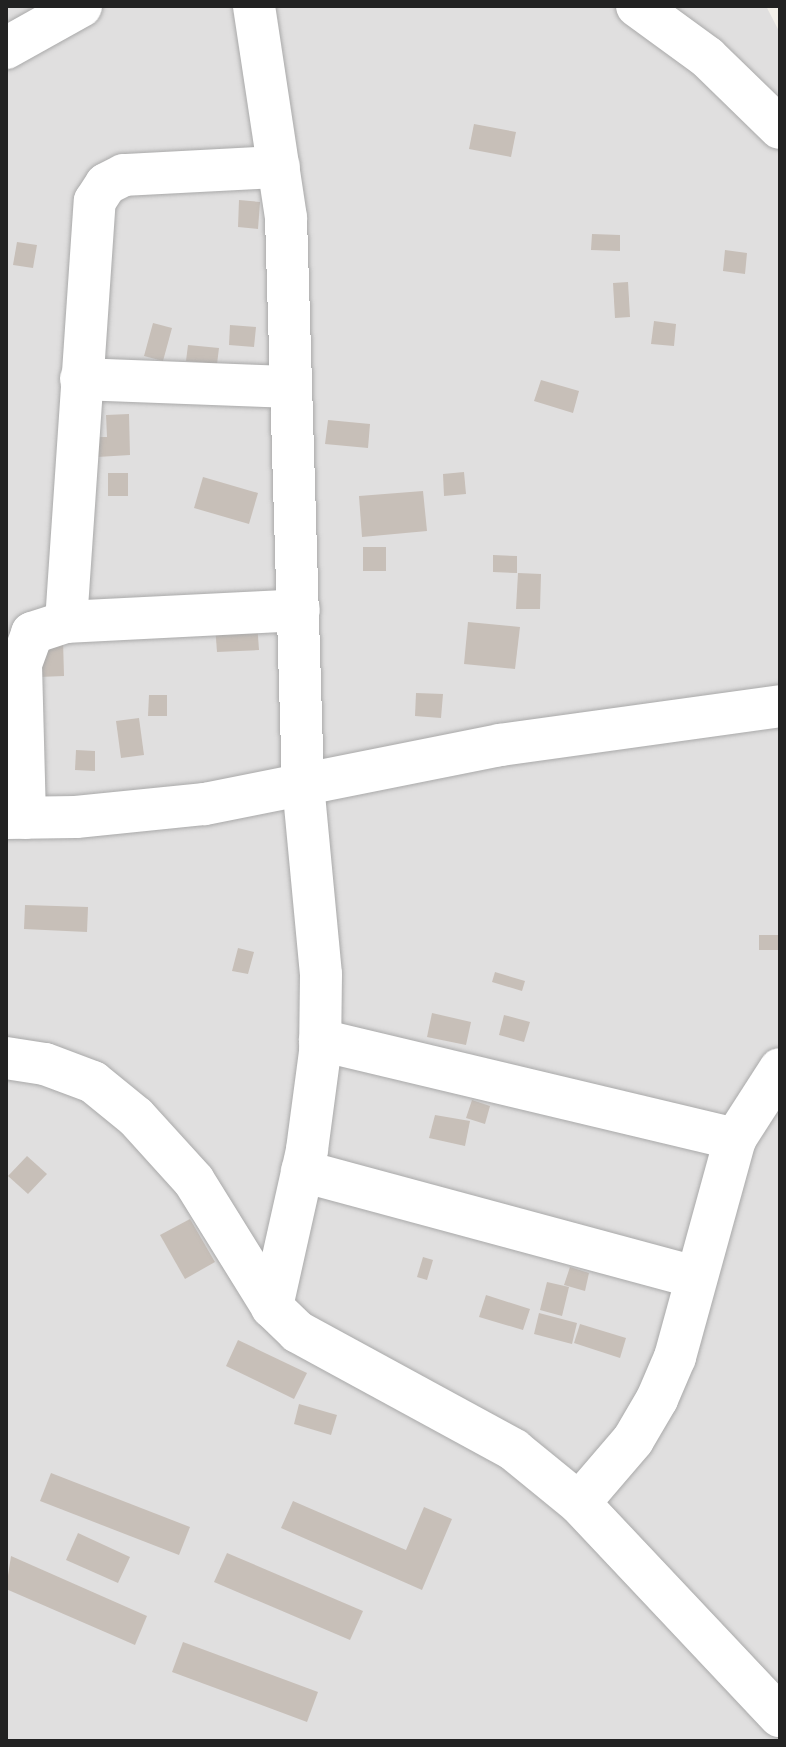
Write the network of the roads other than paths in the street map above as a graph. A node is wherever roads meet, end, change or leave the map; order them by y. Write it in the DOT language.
graph roads {
  1 [pos="81,6"];
  2 [pos="254,6"];
  3 [pos="637,6"];
  4 [pos="6,48"];
  5 [pos="780,128"];
  6 [pos="279,167"];
  7 [pos="81,379"];
  8 [pos="291,387"];
  9 [pos="299,610"];
  10 [pos="66,622"];
  11 [pos="780,706"];
  12 [pos="303,784"];
  13 [pos="16,818"];
  14 [pos="320,1040"];
  15 [pos="6,1058"];
  16 [pos="780,1069"];
  17 [pos="735,1139"];
  18 [pos="302,1171"];
  19 [pos="696,1277"];
  20 [pos="272,1307"];
  21 [pos="579,1503"];
  22 [pos="780,1716"];
  1 -- 4 [label="street"];
  2 -- 6 [label="street"];
  3 -- 5 [label="street"];
  6 -- 7 [label="street"];
  6 -- 8 [label="street"];
  7 -- 8 [label="street"];
  7 -- 10 [label="street"];
  8 -- 9 [label="street"];
  9 -- 10 [label="street"];
  9 -- 12 [label="street"];
  10 -- 13 [label="street"];
  11 -- 12 [label="street"];
  12 -- 13 [label="street"];
  12 -- 14 [label="street"];
  14 -- 17 [label="street"];
  14 -- 18 [label="street"];
  15 -- 20 [label="street"];
  16 -- 17 [label="street"];
  17 -- 19 [label="street"];
  18 -- 19 [label="street"];
  18 -- 20 [label="street"];
  19 -- 21 [label="street"];
  20 -- 21 [label="street"];
  21 -- 22 [label="street"];
}
